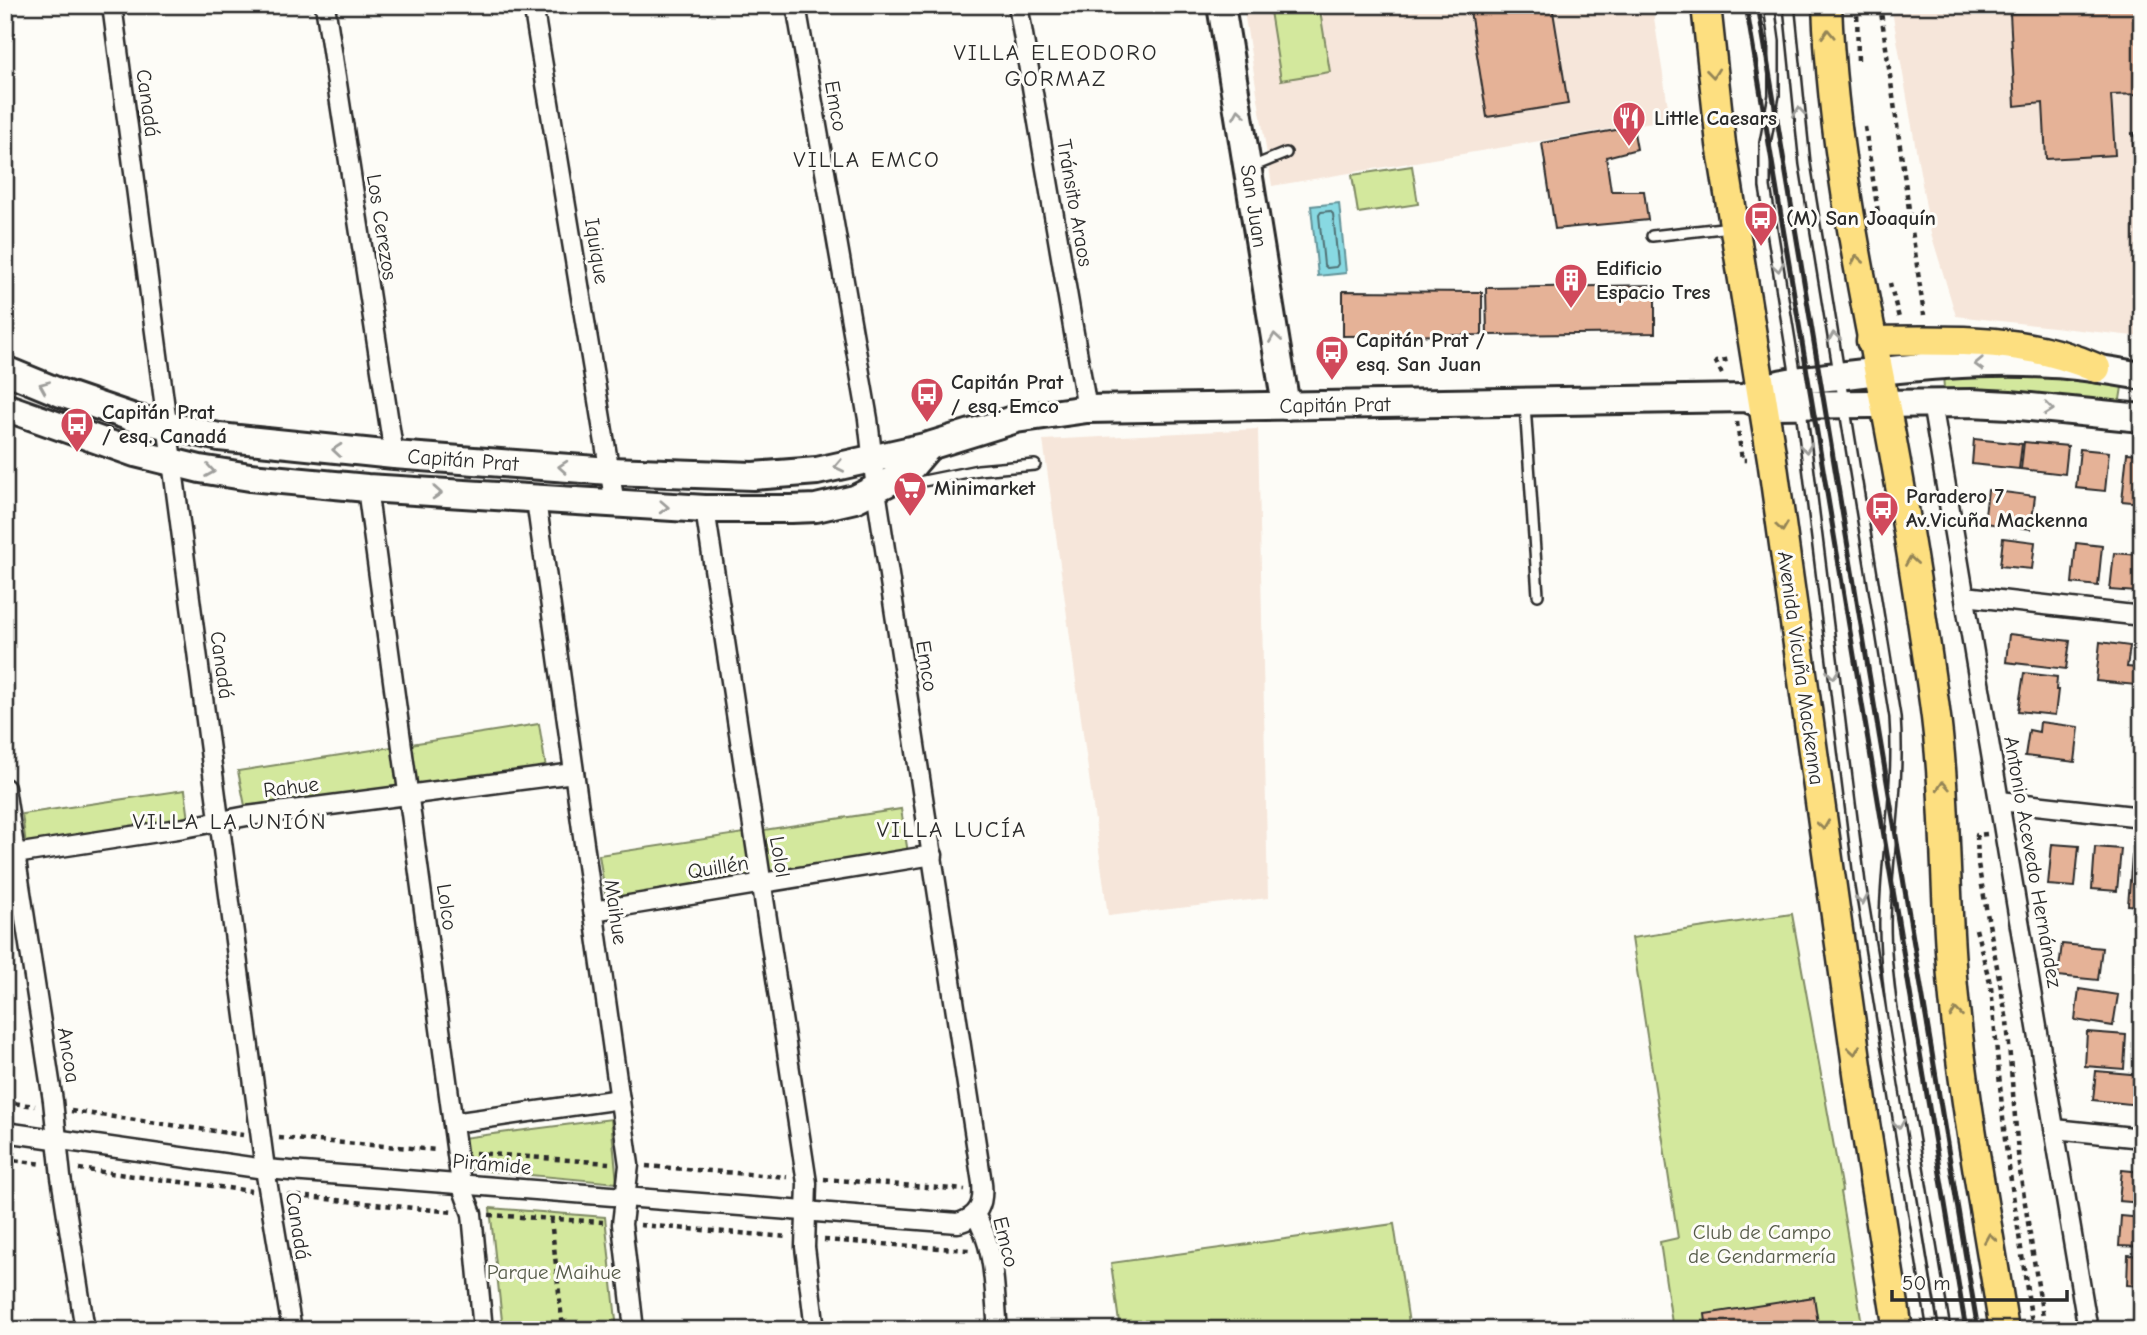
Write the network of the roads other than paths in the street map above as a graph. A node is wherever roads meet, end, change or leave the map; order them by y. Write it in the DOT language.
graph roads {
  1 [pos="112,5"];
  2 [pos="325,5"];
  3 [pos="533,5"];
  4 [pos="796,5"];
  5 [pos="1018,5"];
  6 [pos="1221,5"];
  7 [pos="1706,5"];
  8 [pos="1769,5"];
  9 [pos="1789,5"];
  10 [pos="1827,5"];
  11 [pos="1286,153"];
  12 [pos="1248,168"];
  13 [pos="1736,227"];
  14 [pos="1652,236"];
  15 [pos="1871,341"];
  16 [pos="2096,369"];
  17 [pos="5,370"];
  18 [pos="1877,371"];
  19 [pos="1840,376"];
  20 [pos="2142,376"];
  21 [pos="1799,393"];
  22 [pos="1757,397"];
  23 [pos="1525,401"];
  24 [pos="1885,403"];
  25 [pos="1932,403"];
  26 [pos="1844,404"];
  27 [pos="1286,406"];
  28 [pos="5,407"];
  29 [pos="1087,409"];
  30 [pos="2142,418"];
  31 [pos="167,427"];
  32 [pos="929,446"];
  33 [pos="394,455"];
  34 [pos="872,458"];
  35 [pos="172,463"];
  36 [pos="1035,465"];
  37 [pos="610,471"];
  38 [pos="368,488"];
  39 [pos="876,490"];
  40 [pos="536,500"];
  41 [pos="615,504"];
  42 [pos="705,509"];
  43 [pos="1538,595"];
  44 [pos="1965,596"];
  45 [pos="2142,616"];
  46 [pos="574,773"];
  47 [pos="5,788"];
  48 [pos="409,795"];
  49 [pos="2000,801"];
  50 [pos="2142,817"];
  51 [pos="220,822"];
  52 [pos="15,854"];
  53 [pos="933,855"];
  54 [pos="761,883"];
  55 [pos="593,911"];
  56 [pos="620,1099"];
  57 [pos="453,1123"];
  58 [pos="2055,1129"];
  59 [pos="5,1132"];
  60 [pos="2142,1138"];
  61 [pos="57,1139"];
  62 [pos="265,1168"];
  63 [pos="461,1184"];
  64 [pos="625,1198"];
  65 [pos="806,1212"];
  66 [pos="975,1215"];
  67 [pos="85,1330"];
  68 [pos="292,1330"];
  69 [pos="483,1330"];
  70 [pos="634,1330"];
  71 [pos="815,1330"];
  72 [pos="998,1330"];
  73 [pos="1898,1330"];
  74 [pos="1933,1330"];
  75 [pos="1945,1330"];
  76 [pos="2004,1330"];
  77 [pos="2088,1330"];
  1 -- 31 [label="street, Canadá"];
  2 -- 33 [label="street, Los Cerezos"];
  3 -- 37 [label="street, Iquique"];
  4 -- 34 [label="street, Emco"];
  5 -- 29 [label="street, Tránsito Araos"];
  12 -- 6 [label="street, San Juan, one-way"];
  7 -- 13 [label="main road, Avenida Vicuña Mackenna, one-way"];
  8 -- 21 [label="lane, one-way"];
  19 -- 9 [label="lane, one-way"];
  15 -- 10 [label="main road, one-way"];
  11 -- 12 [label="lane"];
  27 -- 12 [label="street, San Juan, one-way"];
  13 -- 14 [label="lane"];
  13 -- 22 [label="main road, Avenida Vicuña Mackenna"];
  15 -- 16 [label="main road"];
  15 -- 18 [label="main road"];
  16 -- 18 [label="street, one-way"];
  16 -- 20 [label="street"];
  31 -- 17 [label="street, Capitán Prat, one-way"];
  18 -- 19 [label="street"];
  18 -- 24 [label="main road"];
  19 -- 21 [label="street"];
  19 -- 26 [label="lane"];
  21 -- 22 [label="street, Capitán Prat"];
  21 -- 26 [label="street"];
  21 -- 74 [label="lane, one-way"];
  22 -- 23 [label="street, Capitán Prat"];
  22 -- 73 [label="main road, Avenida Vicuña Mackenna, one-way"];
  23 -- 27 [label="street, Capitán Prat"];
  23 -- 43 [label="lane"];
  24 -- 25 [label="street"];
  24 -- 26 [label="street"];
  76 -- 24 [label="main road, one-way"];
  25 -- 30 [label="street, one-way"];
  25 -- 44 [label="street, Antonio Acevedo Hernández"];
  26 -- 75 [label="lane"];
  27 -- 29 [label="street, Capitán Prat"];
  28 -- 35 [label="street, Capitán Prat"];
  29 -- 32 [label="street, Capitán Prat"];
  33 -- 31 [label="street, Capitán Prat, one-way"];
  31 -- 35 [label="street, Canadá"];
  32 -- 34 [label="street, Capitán Prat"];
  32 -- 39 [label="street, Capitán Prat"];
  37 -- 33 [label="street, Capitán Prat, one-way"];
  34 -- 37 [label="street, Capitán Prat, one-way"];
  34 -- 39 [label="street, Emco"];
  35 -- 38 [label="street, Capitán Prat, one-way"];
  35 -- 51 [label="street, Canadá"];
  36 -- 39 [label="lane, Capitán Prat"];
  37 -- 41 [label="street, Iquique"];
  38 -- 40 [label="street, Capitán Prat, one-way"];
  38 -- 48 [label="street, Lolco"];
  39 -- 42 [label="street, Capitán Prat"];
  39 -- 53 [label="street, Emco"];
  40 -- 41 [label="street, Capitán Prat"];
  40 -- 46 [label="street, Maihue"];
  41 -- 42 [label="street, Capitán Prat, one-way"];
  42 -- 54 [label="street, Lolol"];
  44 -- 45 [label="street"];
  44 -- 49 [label="street, Antonio Acevedo Hernández"];
  46 -- 48 [label="street, Rahue"];
  46 -- 55 [label="street, Maihue"];
  47 -- 52 [label="street, Ancoa"];
  48 -- 51 [label="street, Rahue"];
  48 -- 57 [label="street, Lolco"];
  49 -- 50 [label="street"];
  49 -- 58 [label="street, Antonio Acevedo Hernández"];
  51 -- 52 [label="street, Rahue"];
  51 -- 62 [label="street, Canadá"];
  52 -- 61 [label="street, Ancoa"];
  53 -- 54 [label="street, Quillén"];
  53 -- 66 [label="street, Emco"];
  54 -- 55 [label="street, Quillén"];
  54 -- 65 [label="street, Lolol"];
  55 -- 56 [label="street, Maihue"];
  56 -- 57 [label="street, Pirámide"];
  56 -- 64 [label="street, Maihue"];
  57 -- 63 [label="street, Lolco"];
  58 -- 60 [label="street"];
  58 -- 77 [label="street, Antonio Acevedo Hernández"];
  59 -- 61 [label="street, Pirámide"];
  61 -- 62 [label="street, Pirámide"];
  61 -- 67 [label="street, Ancoa"];
  62 -- 63 [label="street, Pirámide"];
  62 -- 68 [label="street, Canadá"];
  63 -- 64 [label="street, Pirámide"];
  63 -- 69 [label="street, Lolco"];
  64 -- 65 [label="street, Pirámide"];
  64 -- 70 [label="street, Maihue"];
  65 -- 66 [label="street, Pirámide"];
  65 -- 71 [label="street, Lolol"];
  66 -- 72 [label="street, Emco"];
}
